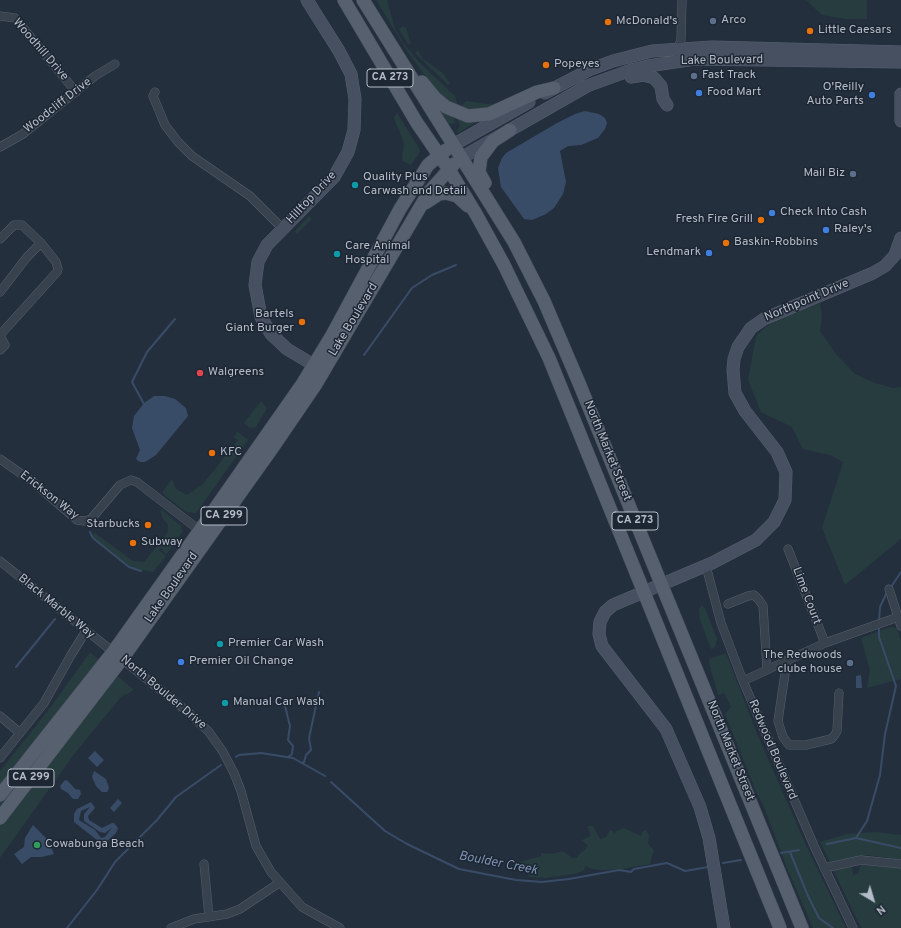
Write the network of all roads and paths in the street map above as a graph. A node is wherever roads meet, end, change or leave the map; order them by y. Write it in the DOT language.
graph roads {
  1 [pos="307,0"];
  2 [pos="344,0"];
  3 [pos="363,0"];
  4 [pos="369,0"];
  5 [pos="682,0"];
  6 [pos="0,16"];
  7 [pos="678,48"];
  8 [pos="767,49"];
  9 [pos="806,50"];
  10 [pos="854,51"];
  11 [pos="901,52"];
  12 [pos="726,59"];
  13 [pos="776,60"];
  14 [pos="673,61"];
  15 [pos="812,61"];
  16 [pos="901,62"];
  17 [pos="115,64"];
  18 [pos="583,73"];
  19 [pos="597,82"];
  20 [pos="554,88"];
  21 [pos="76,92"];
  22 [pos="155,92"];
  23 [pos="901,94"];
  24 [pos="667,106"];
  25 [pos="528,118"];
  26 [pos="901,121"];
  27 [pos="510,130"];
  28 [pos="453,145"];
  29 [pos="0,147"];
  30 [pos="440,155"];
  31 [pos="461,158"];
  32 [pos="448,168"];
  33 [pos="421,206"];
  34 [pos="476,214"];
  35 [pos="283,229"];
  36 [pos="901,238"];
  37 [pos="0,239"];
  38 [pos="514,242"];
  39 [pos="41,243"];
  40 [pos="0,292"];
  41 [pos="0,335"];
  42 [pos="0,350"];
  43 [pos="319,368"];
  44 [pos="0,459"];
  45 [pos="204,534"];
  46 [pos="788,549"];
  47 [pos="0,561"];
  48 [pos="706,566"];
  49 [pos="662,584"];
  50 [pos="889,589"];
  51 [pos="643,592"];
  52 [pos="728,604"];
  53 [pos="899,616"];
  54 [pos="901,626"];
  55 [pos="86,631"];
  56 [pos="825,643"];
  57 [pos="117,655"];
  58 [pos="787,660"];
  59 [pos="767,669"];
  60 [pos="743,681"];
  61 [pos="839,693"];
  62 [pos="0,716"];
  63 [pos="20,733"];
  64 [pos="0,758"];
  65 [pos="0,795"];
  66 [pos="0,818"];
  67 [pos="204,864"];
  68 [pos="901,864"];
  69 [pos="824,868"];
  70 [pos="279,883"];
  71 [pos="209,917"];
  72 [pos="171,928"];
  73 [pos="340,928"];
  74 [pos="724,928"];
  75 [pos="780,928"];
  76 [pos="802,928"];
  77 [pos="853,928"];
  1 -- 35 [label="main road, Hilltop Drive"];
  2 -- 30 [label="main road, North Market Street / CA 273"];
  3 -- 28 [label="main road, North Market Street / CA 273"];
  4 -- 20 [label="main road"];
  5 -- 7 [label="street"];
  6 -- 21 [label="street, Woodhill Drive"];
  7 -- 8 [label="main road, Lake Boulevard"];
  7 -- 14 [label="street"];
  7 -- 18 [label="main road, Lake Boulevard"];
  8 -- 9 [label="main road, Lake Boulevard"];
  8 -- 12 [label="main road"];
  9 -- 10 [label="main road, Lake Boulevard"];
  9 -- 13 [label="main road"];
  10 -- 11 [label="main road, Lake Boulevard"];
  10 -- 15 [label="main road"];
  12 -- 13 [label="main road, Lake Boulevard"];
  12 -- 14 [label="main road, Lake Boulevard"];
  13 -- 15 [label="main road, Lake Boulevard"];
  14 -- 19 [label="main road, Lake Boulevard"];
  15 -- 16 [label="main road, Lake Boulevard"];
  17 -- 21 [label="street, Woodcliff Drive"];
  18 -- 20 [label="main road, Lake Boulevard"];
  18 -- 25 [label="main road"];
  19 -- 24 [label="main road"];
  19 -- 25 [label="main road, Lake Boulevard"];
  20 -- 28 [label="main road, Lake Boulevard"];
  21 -- 29 [label="street, Woodcliff Drive"];
  22 -- 35 [label="street"];
  23 -- 26 [label="main road"];
  25 -- 27 [label="main road, Lake Boulevard"];
  27 -- 31 [label="main road, Lake Boulevard"];
  27 -- 38 [label="main road"];
  28 -- 30 [label="main road, Lake Boulevard"];
  28 -- 31 [label="main road, North Market Street / CA 273"];
  30 -- 32 [label="main road, North Market Street / CA 273"];
  30 -- 43 [label="main road, Lake Boulevard / CA 299"];
  31 -- 32 [label="main road, Lake Boulevard / CA 299"];
  31 -- 38 [label="main road, North Market Street / CA 273"];
  32 -- 33 [label="main road, Lake Boulevard / CA 299"];
  32 -- 34 [label="main road, North Market Street / CA 273"];
  33 -- 34 [label="main road"];
  33 -- 43 [label="main road, Lake Boulevard / CA 299"];
  34 -- 51 [label="main road, North Market Street / CA 273"];
  35 -- 43 [label="main road, Hilltop Drive"];
  36 -- 48 [label="main road, Northpoint Drive"];
  37 -- 39 [label="street"];
  38 -- 49 [label="main road, North Market Street / CA 273"];
  39 -- 40 [label="street"];
  39 -- 41 [label="street"];
  41 -- 42 [label="street"];
  43 -- 45 [label="main road, Lake Boulevard / CA 299"];
  44 -- 45 [label="street, Erickson Way"];
  45 -- 57 [label="main road, Lake Boulevard / CA 299"];
  46 -- 56 [label="street, Lime Court"];
  47 -- 55 [label="street, Black Marble Way"];
  48 -- 49 [label="main road, Northpoint Drive"];
  48 -- 60 [label="street, Redwood Boulevard"];
  49 -- 51 [label="main road, Northpoint Drive"];
  49 -- 76 [label="main road, North Market Street / CA 273"];
  50 -- 53 [label="street"];
  51 -- 74 [label="main road, Northpoint Drive"];
  51 -- 75 [label="main road, North Market Street / CA 273"];
  52 -- 59 [label="street"];
  53 -- 54 [label="street"];
  53 -- 56 [label="street"];
  55 -- 57 [label="street, Black Marble Way"];
  55 -- 63 [label="street"];
  56 -- 58 [label="street"];
  57 -- 65 [label="main road, Lake Boulevard / CA 299"];
  57 -- 66 [label="main road, Lake Boulevard / CA 299"];
  57 -- 70 [label="street, North Boulder Drive"];
  58 -- 59 [label="street"];
  58 -- 61 [label="street"];
  59 -- 60 [label="street"];
  60 -- 69 [label="street, Redwood Boulevard"];
  62 -- 63 [label="street"];
  63 -- 64 [label="street"];
  67 -- 71 [label="street"];
  68 -- 69 [label="street"];
  69 -- 77 [label="street, Redwood Boulevard"];
  70 -- 71 [label="street"];
  70 -- 73 [label="street, North Boulder Drive"];
  71 -- 72 [label="street"];
}
